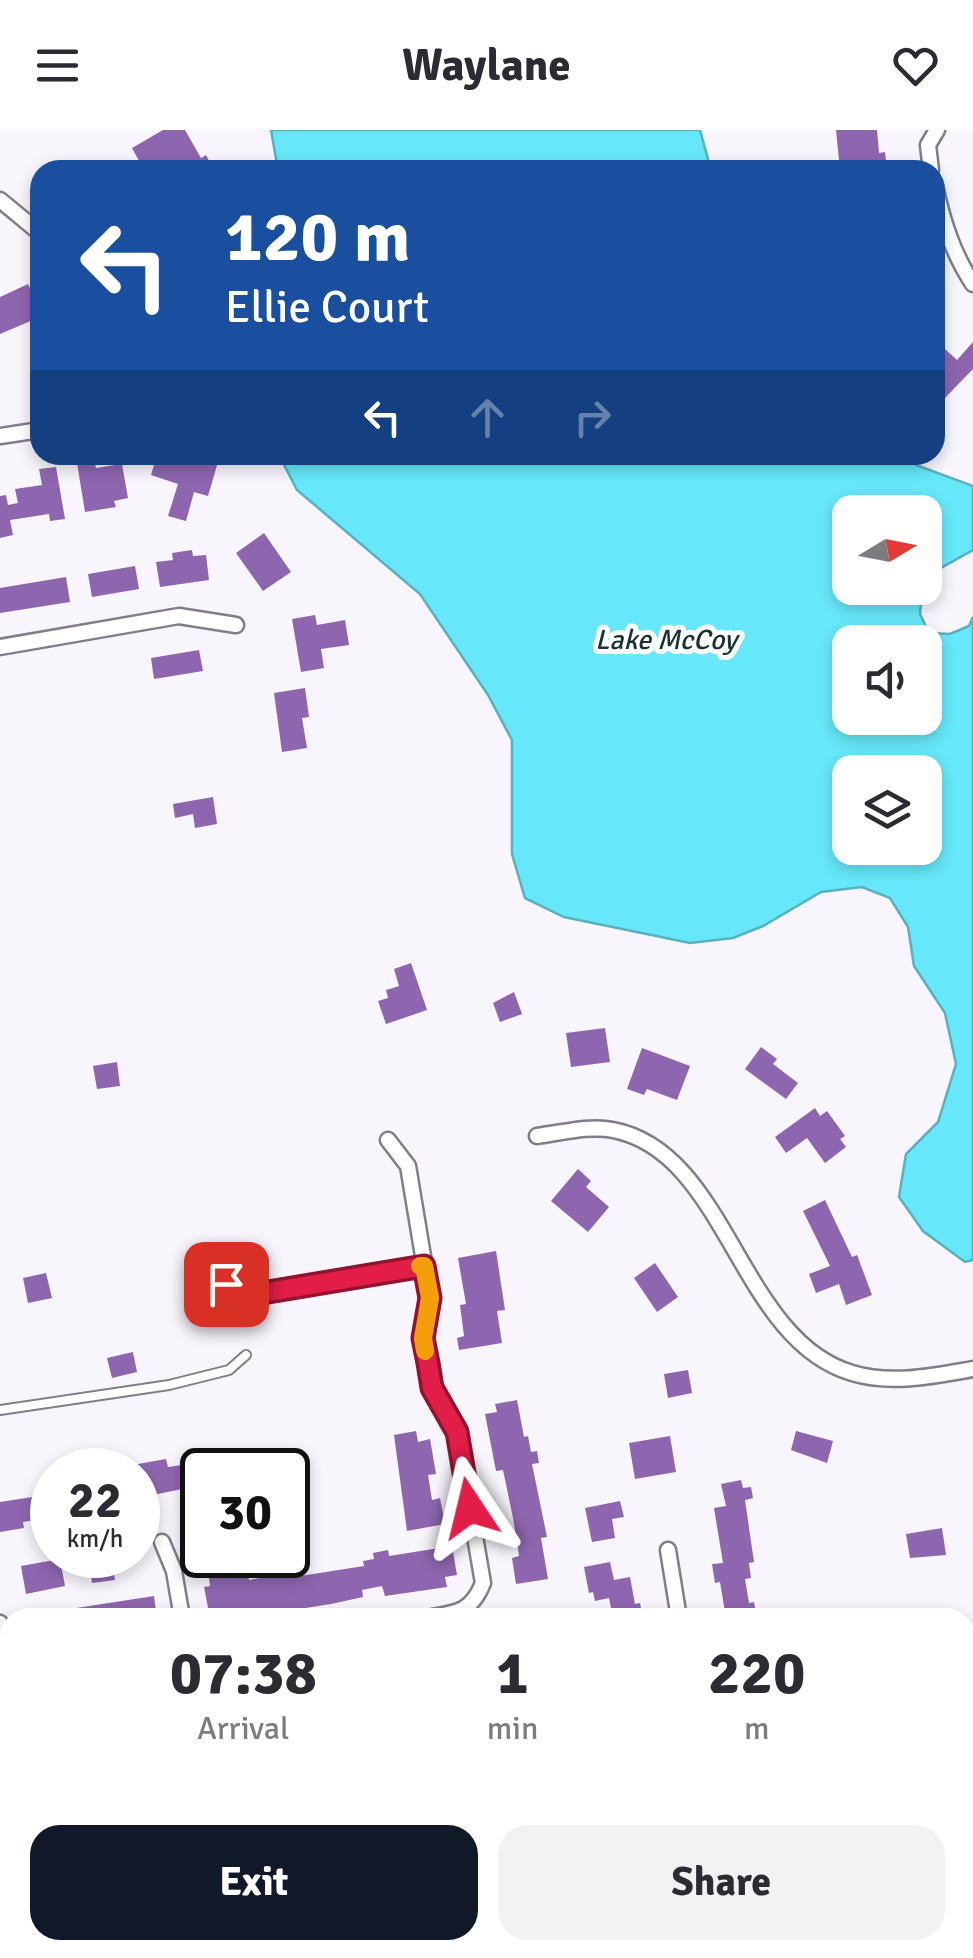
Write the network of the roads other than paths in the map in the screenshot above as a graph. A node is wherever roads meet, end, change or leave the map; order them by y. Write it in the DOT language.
graph roads {
  1 [pos="937,130"];
  2 [pos="930,160"];
  3 [pos="0,200"];
  4 [pos="30,225"];
  5 [pos="945,227"];
  6 [pos="973,284"];
  7 [pos="30,432"];
  8 [pos="0,436"];
  9 [pos="236,625"];
  10 [pos="0,647"];
  11 [pos="537,1136"];
  12 [pos="388,1140"];
  13 [pos="424,1266"];
  14 [pos="226,1284"];
  15 [pos="246,1354"];
  16 [pos="973,1370"];
  17 [pos="0,1410"];
  18 [pos="162,1542"];
  19 [pos="668,1550"];
  20 [pos="180,1608"];
  21 [pos="465,1608"];
  22 [pos="677,1608"];
  1 -- 2 [label="street"];
  3 -- 4 [label="street"];
  5 -- 6 [label="street"];
  7 -- 8 [label="street"];
  9 -- 10 [label="street"];
  11 -- 16 [label="street"];
  12 -- 13 [label="street"];
  13 -- 14 [label="street"];
  13 -- 21 [label="street"];
  15 -- 17 [label="lane"];
  18 -- 20 [label="street"];
  19 -- 22 [label="street"];
}
